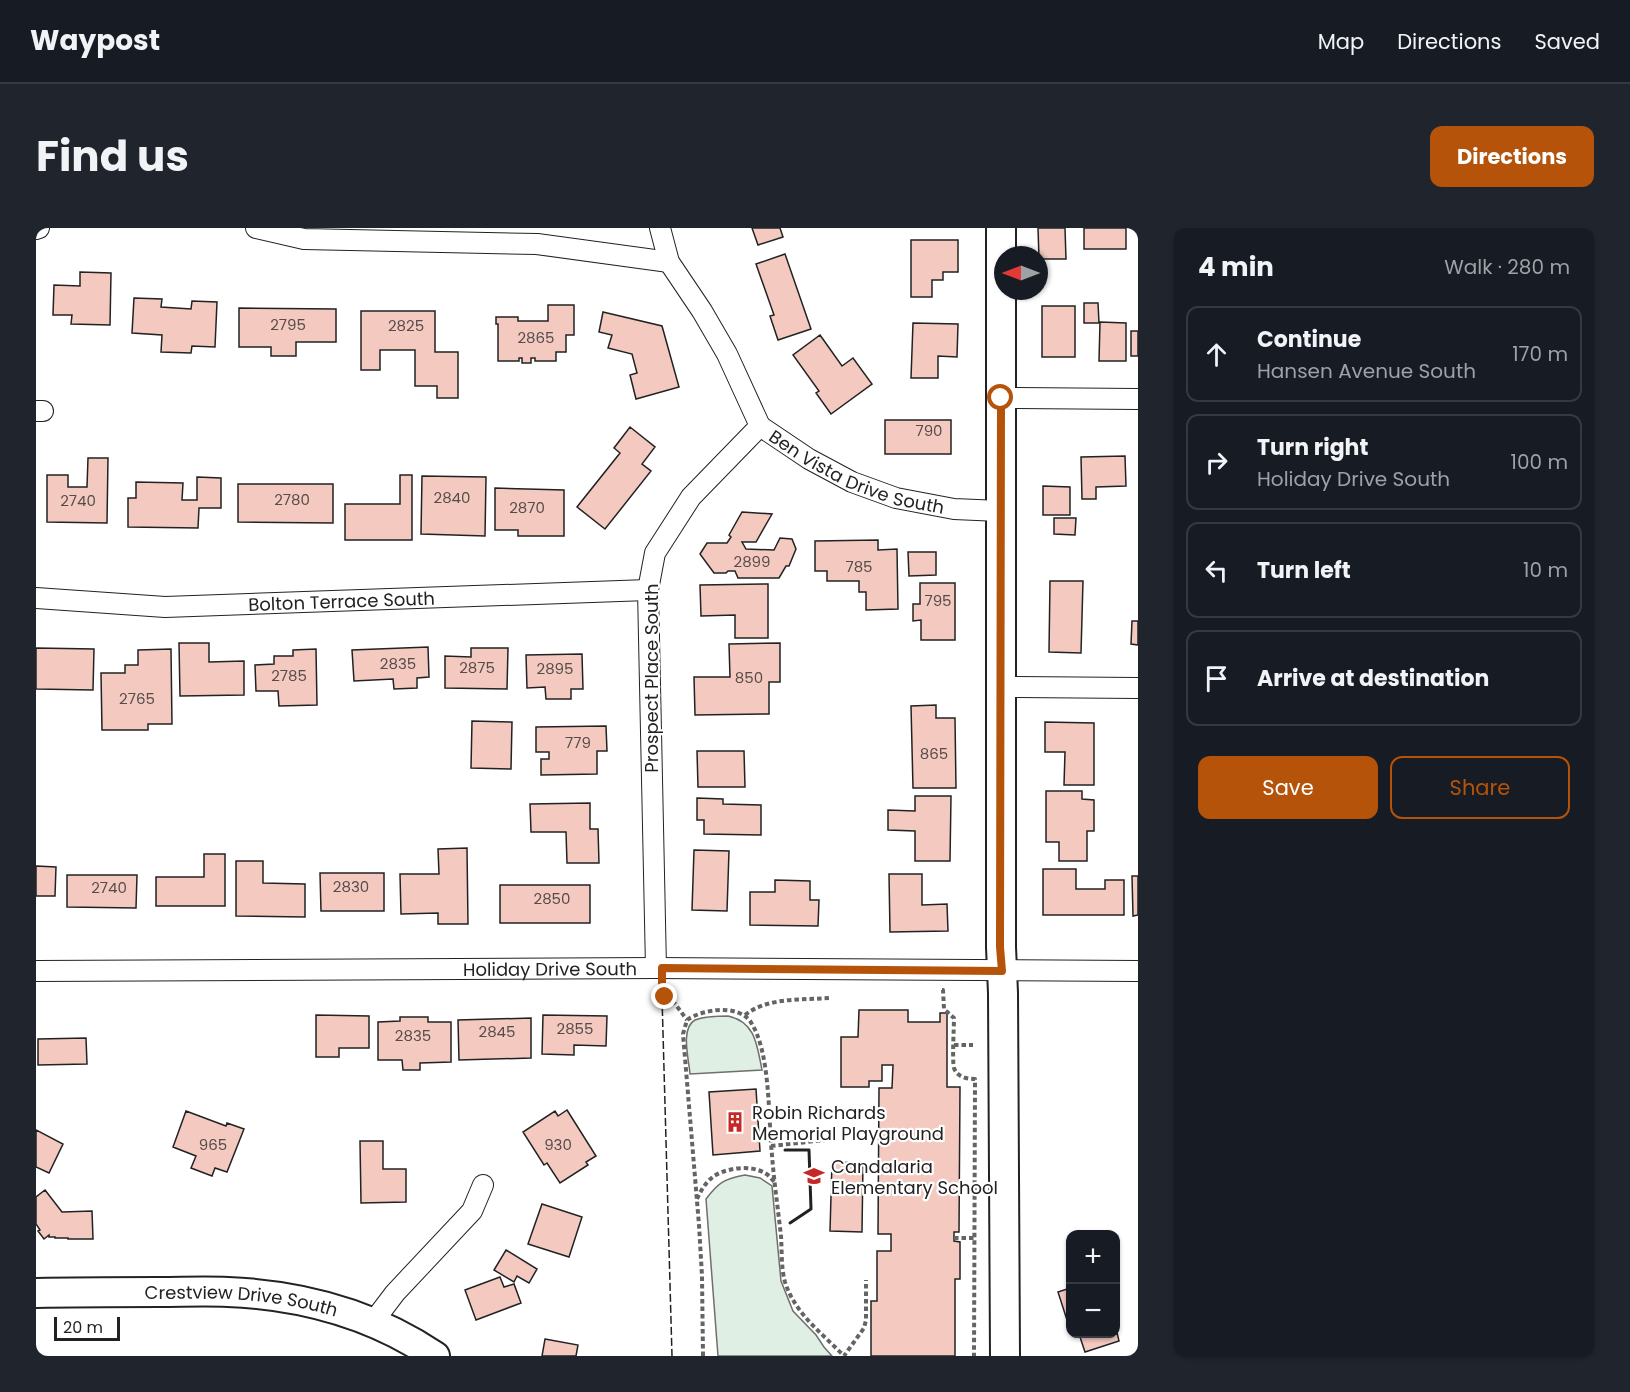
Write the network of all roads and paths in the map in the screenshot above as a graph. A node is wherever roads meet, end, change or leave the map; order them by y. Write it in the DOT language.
graph roads {
  1 [pos="256,228"];
  2 [pos="660,228"];
  3 [pos="1001,228"];
  4 [pos="669,262"];
  5 [pos="1001,398"];
  6 [pos="1138,399"];
  7 [pos="760,426"];
  8 [pos="1000,511"];
  9 [pos="648,590"];
  10 [pos="36,598"];
  11 [pos="1000,687"];
  12 [pos="1138,688"];
  13 [pos="659,968"];
  14 [pos="36,971"];
  15 [pos="1002,971"];
  16 [pos="1138,971"];
  17 [pos="932,990"];
  18 [pos="830,998"];
  19 [pos="745,1015"];
  20 [pos="687,1020"];
  21 [pos="954,1045"];
  22 [pos="973,1045"];
  23 [pos="825,1140"];
  24 [pos="771,1146"];
  25 [pos="483,1185"];
  26 [pos="775,1185"];
  27 [pos="697,1199"];
  28 [pos="954,1238"];
  29 [pos="975,1238"];
  30 [pos="866,1280"];
  31 [pos="36,1293"];
  32 [pos="373,1322"];
  33 [pos="435,1356"];
  34 [pos="703,1356"];
  35 [pos="974,1356"];
  36 [pos="1005,1356"];
  1 -- 4 [label="street"];
  2 -- 4 [label="street, Ben Vista Drive South"];
  3 -- 5 [label="street"];
  4 -- 7 [label="street, Ben Vista Drive South"];
  5 -- 6 [label="street"];
  5 -- 8 [label="street"];
  7 -- 8 [label="street, Ben Vista Drive South"];
  7 -- 9 [label="street, Prospect Place South"];
  8 -- 11 [label="street"];
  9 -- 10 [label="street, Bolton Terrace South"];
  9 -- 13 [label="street, Prospect Place South"];
  11 -- 12 [label="street"];
  11 -- 15 [label="street"];
  13 -- 14 [label="street, Holiday Drive South"];
  13 -- 15 [label="street, Holiday Drive South"];
  13 -- 20 [label="path"];
  15 -- 16 [label="street, Holiday Drive South"];
  15 -- 36 [label="street"];
  17 -- 21 [label="path"];
  18 -- 19 [label="path"];
  19 -- 20 [label="path"];
  19 -- 24 [label="path"];
  20 -- 27 [label="path"];
  21 -- 22 [label="path"];
  21 -- 29 [label="path"];
  23 -- 24 [label="path"];
  24 -- 26 [label="path"];
  25 -- 32 [label="street"];
  26 -- 27 [label="path"];
  26 -- 30 [label="path"];
  27 -- 34 [label="path"];
  28 -- 29 [label="path"];
  29 -- 35 [label="path"];
  31 -- 32 [label="street, Crestview Drive South"];
  32 -- 33 [label="street, Crestview Drive South"];
}
